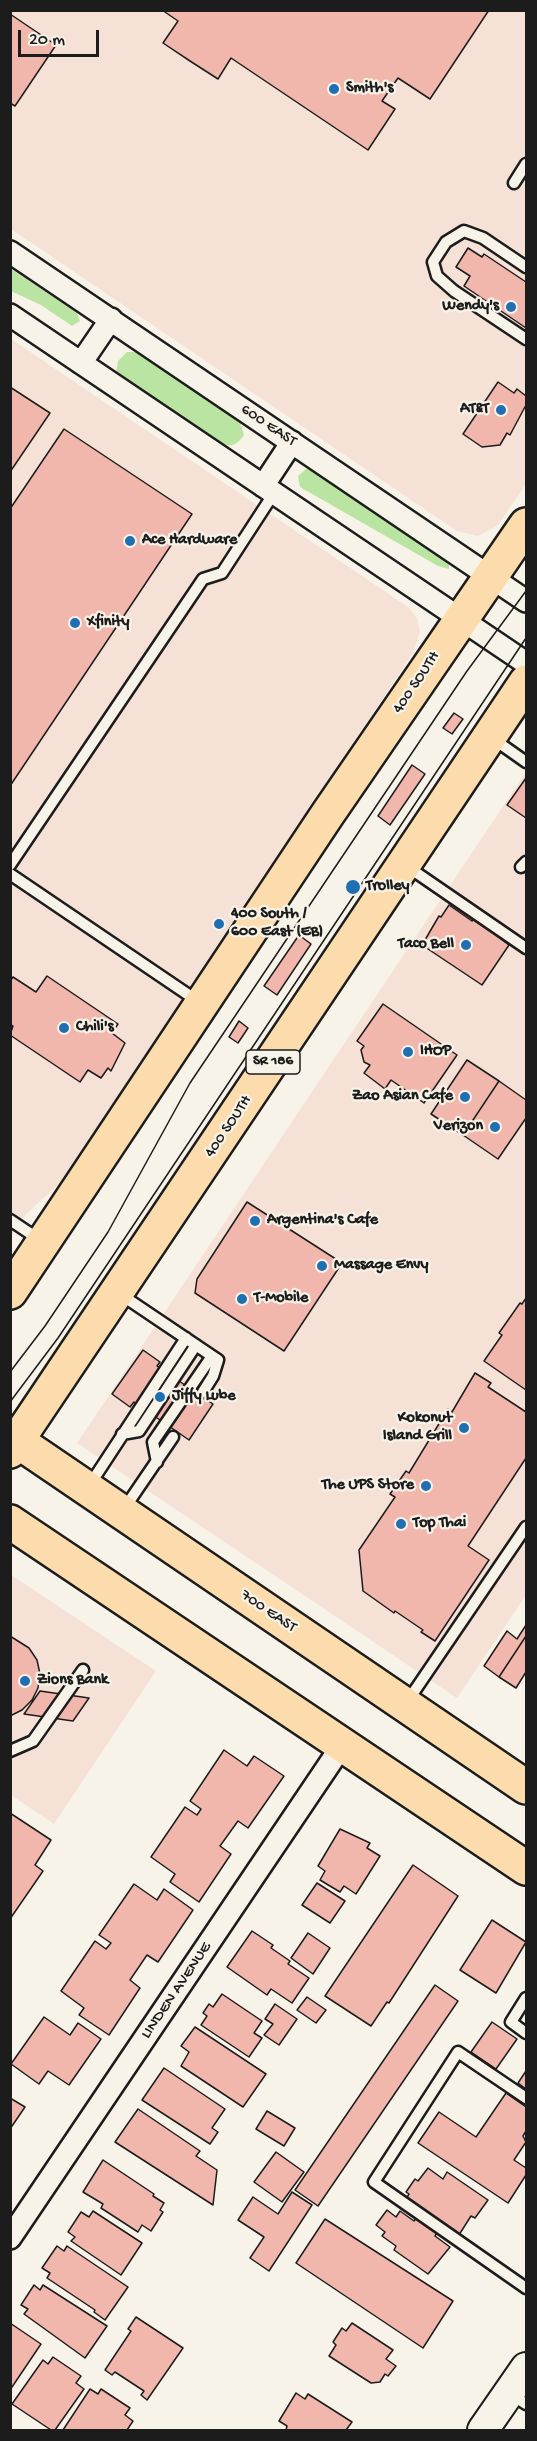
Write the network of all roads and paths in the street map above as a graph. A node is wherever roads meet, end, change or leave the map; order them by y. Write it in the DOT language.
graph roads {
  1 [pos="526,164"];
  2 [pos="513,183"];
  3 [pos="10,252"];
  4 [pos="526,267"];
  5 [pos="12,320"];
  6 [pos="111,320"];
  7 [pos="526,339"];
  8 [pos="81,363"];
  9 [pos="292,442"];
  10 [pos="268,489"];
  11 [pos="526,525"];
  12 [pos="490,576"];
  13 [pos="526,601"];
  14 [pos="461,618"];
  15 [pos="526,663"];
  16 [pos="526,682"];
  17 [pos="490,736"];
  18 [pos="526,762"];
  19 [pos="405,864"];
  20 [pos="10,865"];
  21 [pos="10,874"];
  22 [pos="526,948"];
  23 [pos="203,1004"];
  24 [pos="10,1220"];
  25 [pos="32,1254"];
  26 [pos="10,1292"];
  27 [pos="118,1292"];
  28 [pos="186,1338"];
  29 [pos="196,1345"];
  30 [pos="212,1356"];
  31 [pos="203,1392"];
  32 [pos="122,1434"];
  33 [pos="173,1437"];
  34 [pos="13,1443"];
  35 [pos="157,1462"];
  36 [pos="86,1490"];
  37 [pos="122,1512"];
  38 [pos="10,1522"];
  39 [pos="526,1527"];
  40 [pos="83,1670"];
  41 [pos="405,1705"];
  42 [pos="343,1744"];
  43 [pos="10,1750"];
  44 [pos="526,1787"];
  45 [pos="526,1868"];
  46 [pos="526,1998"];
  47 [pos="526,2033"];
  48 [pos="526,2098"];
  49 [pos="10,2238"];
  50 [pos="526,2288"];
  51 [pos="526,2368"];
  52 [pos="518,2399"];
  53 [pos="483,2430"];
  1 -- 2 [label="lane"];
  3 -- 6 [label="street, 600 EAST"];
  4 -- 7 [label="lane"];
  5 -- 8 [label="street"];
  6 -- 8 [label="street"];
  6 -- 9 [label="street, 600 EAST"];
  8 -- 10 [label="street"];
  9 -- 10 [label="street"];
  9 -- 12 [label="street, 600 EAST"];
  10 -- 14 [label="street"];
  10 -- 20 [label="lane"];
  11 -- 12 [label="main road, 400 SOUTH"];
  12 -- 13 [label="street, 600 EAST"];
  12 -- 14 [label="main road, 400 SOUTH"];
  14 -- 15 [label="street"];
  14 -- 23 [label="main road, 400 SOUTH"];
  16 -- 17 [label="main road, 400 SOUTH / SR 186"];
  17 -- 18 [label="lane"];
  17 -- 19 [label="main road, 400 SOUTH / SR 186"];
  19 -- 22 [label="lane"];
  19 -- 27 [label="main road, 400 SOUTH / SR 186"];
  21 -- 23 [label="lane"];
  23 -- 25 [label="main road, 400 SOUTH"];
  24 -- 25 [label="lane"];
  25 -- 26 [label="main road, 400 SOUTH"];
  27 -- 28 [label="lane"];
  27 -- 34 [label="main road, 400 SOUTH / SR 186"];
  28 -- 29 [label="lane"];
  28 -- 32 [label="lane"];
  29 -- 30 [label="lane"];
  29 -- 32 [label="lane"];
  30 -- 31 [label="lane"];
  30 -- 35 [label="lane"];
  32 -- 36 [label="lane"];
  33 -- 35 [label="lane"];
  34 -- 36 [label="main road, 700 EAST"];
  35 -- 37 [label="lane"];
  36 -- 37 [label="main road, 700 EAST"];
  37 -- 41 [label="main road, 700 EAST"];
  38 -- 42 [label="main road"];
  39 -- 41 [label="lane"];
  40 -- 43 [label="lane"];
  41 -- 44 [label="main road, 700 EAST"];
  42 -- 45 [label="main road"];
  42 -- 49 [label="street, LINDEN AVENUE"];
  46 -- 47 [label="lane"];
  48 -- 50 [label="lane"];
  51 -- 52 [label="street"];
  52 -- 53 [label="street"];
}
